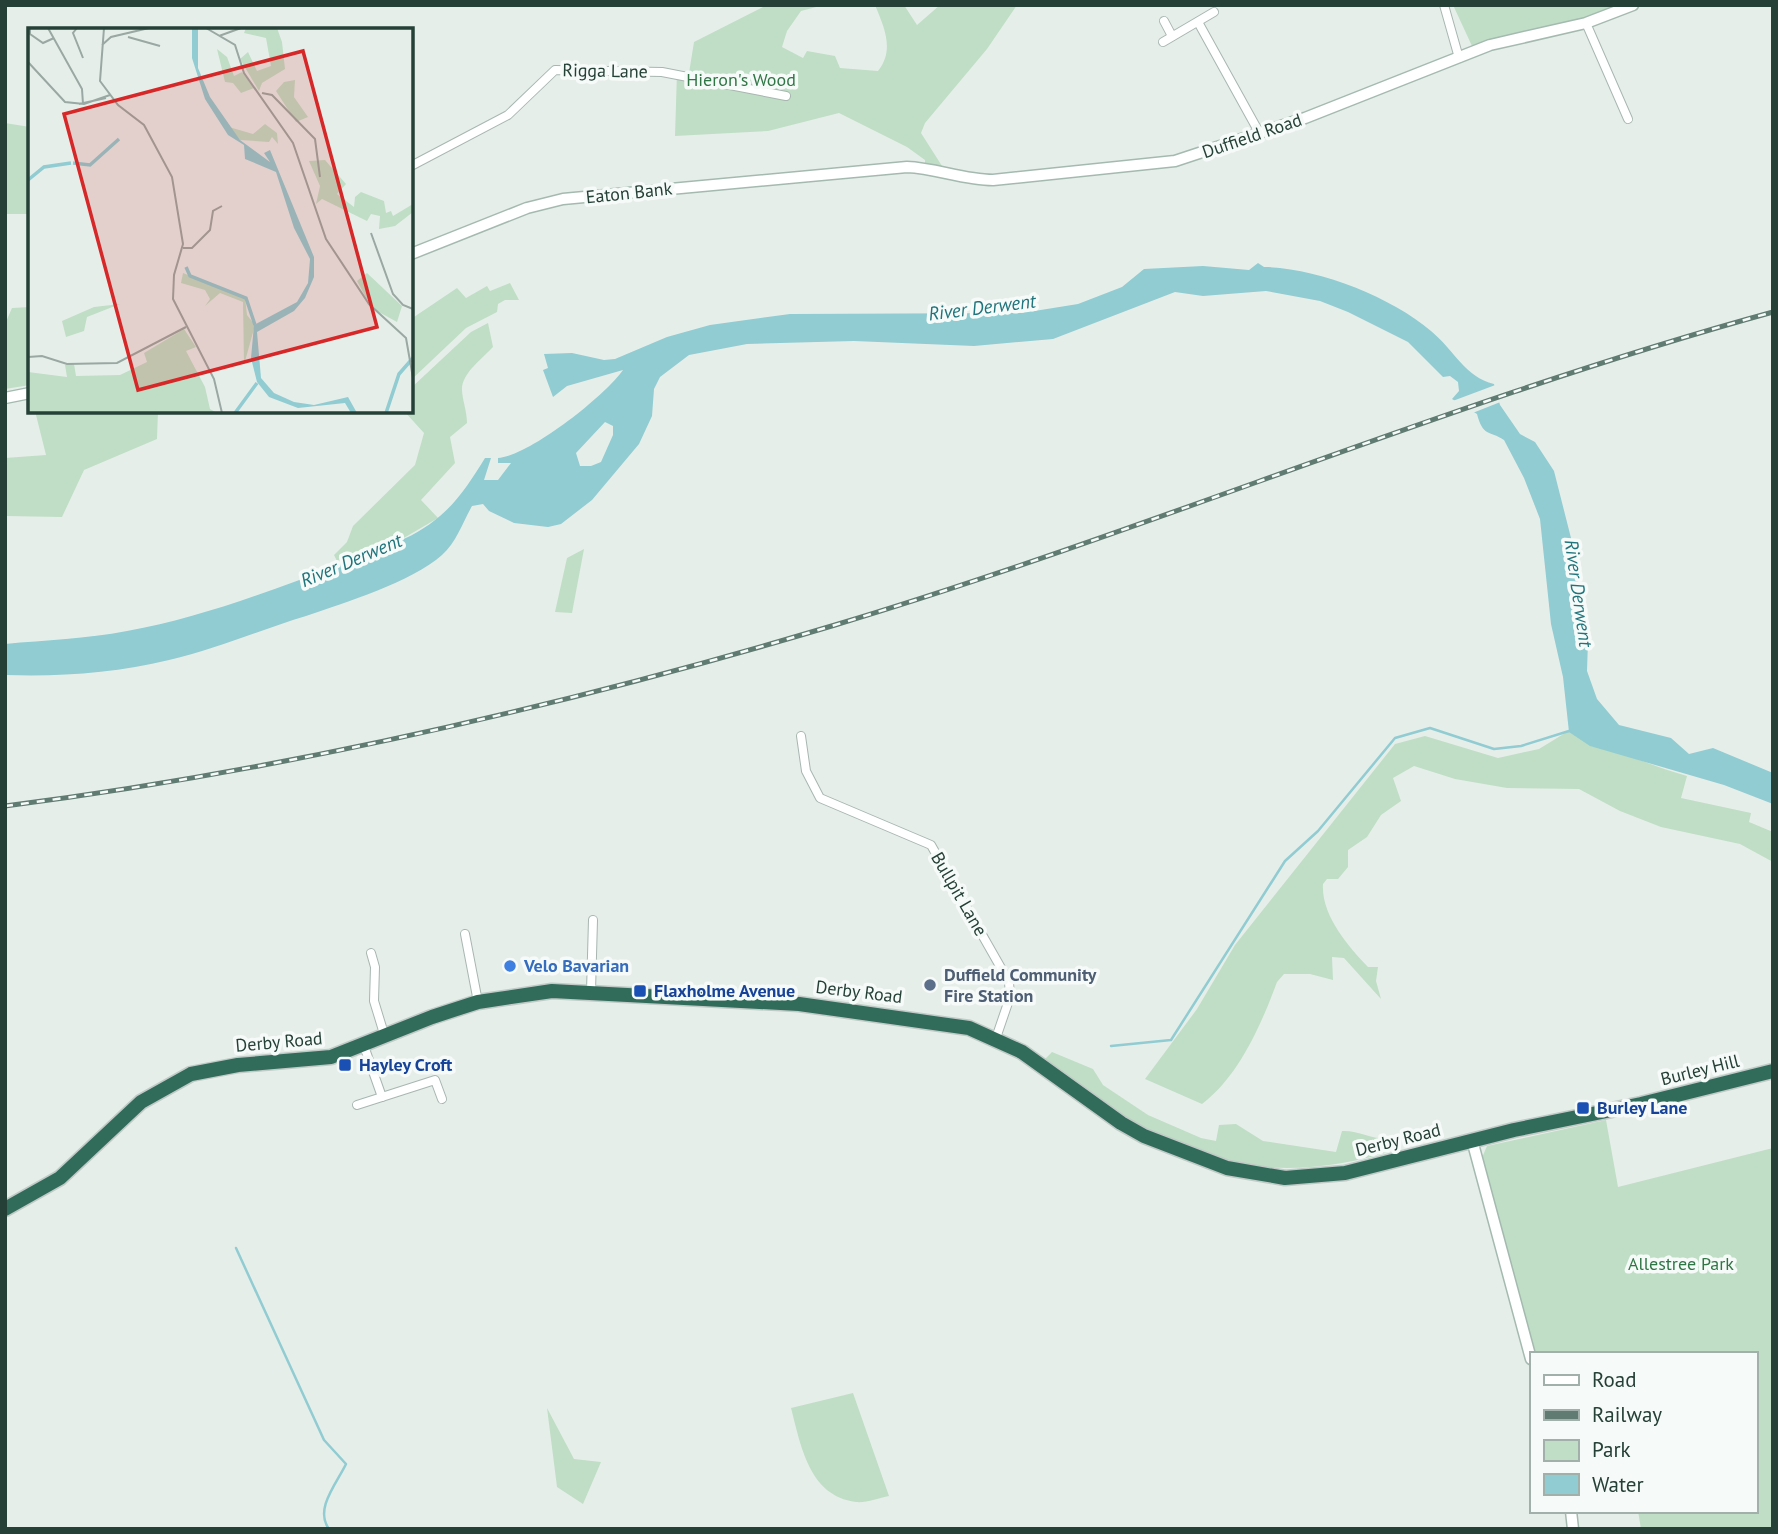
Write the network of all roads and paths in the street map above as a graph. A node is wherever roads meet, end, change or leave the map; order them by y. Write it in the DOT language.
graph roads {
  1 [pos="1444,5"];
  2 [pos="1633,5"];
  3 [pos="1214,12"];
  4 [pos="1164,21"];
  5 [pos="1198,22"];
  6 [pos="1586,23"];
  7 [pos="1172,36"];
  8 [pos="1163,41"];
  9 [pos="1459,58"];
  10 [pos="786,96"];
  11 [pos="1628,119"];
  12 [pos="1260,134"];
  13 [pos="413,165"];
  14 [pos="856,171"];
  15 [pos="413,253"];
  16 [pos="28,393"];
  17 [pos="5,398"];
  18 [pos="801,736"];
  19 [pos="593,920"];
  20 [pos="465,934"];
  21 [pos="371,953"];
  22 [pos="591,991"];
  23 [pos="478,1002"];
  24 [pos="385,1037"];
  25 [pos="996,1038"];
  26 [pos="364,1046"];
  27 [pos="1773,1071"];
  28 [pos="382,1097"];
  29 [pos="442,1099"];
  30 [pos="357,1105"];
  31 [pos="1472,1140"];
  32 [pos="5,1209"];
  33 [pos="1530,1355"];
  1 -- 9 [label="street"];
  2 -- 6 [label="street, Duffield Road"];
  3 -- 5 [label="street"];
  4 -- 7 [label="street"];
  5 -- 7 [label="street"];
  5 -- 12 [label="street"];
  6 -- 9 [label="street, Duffield Road"];
  6 -- 11 [label="street"];
  7 -- 8 [label="street"];
  9 -- 12 [label="street, Duffield Road"];
  10 -- 13 [label="street, Rigga Lane"];
  12 -- 14 [label="street, Duffield Road"];
  14 -- 15 [label="street, Eaton Bank"];
  16 -- 17 [label="street"];
  18 -- 25 [label="street, Bullpit Lane"];
  19 -- 22 [label="street"];
  20 -- 23 [label="street"];
  21 -- 24 [label="street"];
  22 -- 23 [label="highway, Derby Road"];
  22 -- 25 [label="highway, Derby Road"];
  23 -- 24 [label="highway, Derby Road"];
  24 -- 26 [label="highway, Derby Road"];
  25 -- 31 [label="highway, Derby Road"];
  26 -- 28 [label="street"];
  26 -- 32 [label="highway, Derby Road"];
  27 -- 31 [label="highway, Burley Hill"];
  28 -- 29 [label="street"];
  28 -- 30 [label="street"];
  31 -- 33 [label="street"];
}
